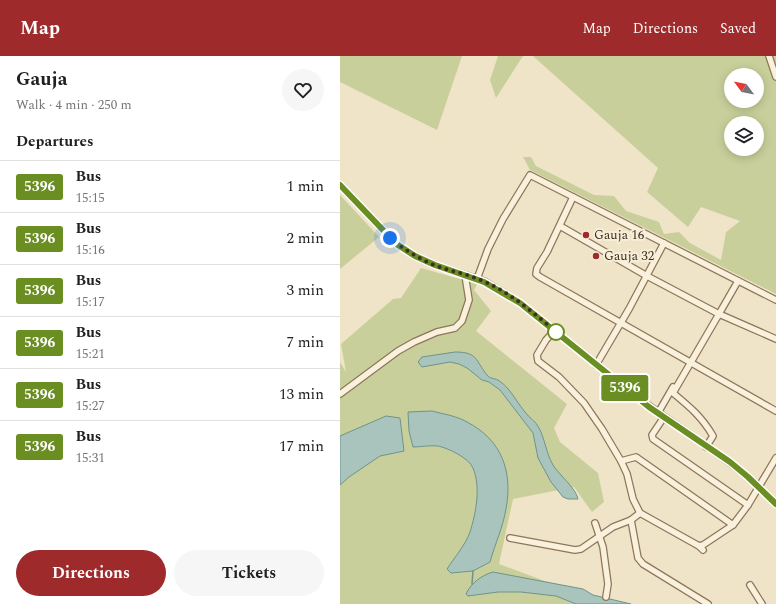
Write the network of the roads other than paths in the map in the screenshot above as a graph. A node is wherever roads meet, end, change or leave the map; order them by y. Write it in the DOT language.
graph roads {
  1 [pos="769,56"];
  2 [pos="776,77"];
  3 [pos="340,185"];
  4 [pos="573,197"];
  5 [pos="560,226"];
  6 [pos="664,243"];
  7 [pos="465,275"];
  8 [pos="646,276"];
  9 [pos="477,278"];
  10 [pos="737,280"];
  11 [pos="776,300"];
  12 [pos="718,314"];
  13 [pos="621,322"];
  14 [pos="554,331"];
  15 [pos="776,339"];
  16 [pos="690,362"];
  17 [pos="596,365"];
  18 [pos="340,394"];
  19 [pos="776,411"];
  20 [pos="658,413"];
  21 [pos="664,417"];
  22 [pos="706,447"];
  23 [pos="776,458"];
  24 [pos="621,461"];
  25 [pos="758,487"];
  26 [pos="776,504"];
  27 [pos="748,505"];
  28 [pos="640,513"];
  29 [pos="631,520"];
  30 [pos="595,522"];
  31 [pos="733,525"];
  32 [pos="599,535"];
  33 [pos="510,538"];
  34 [pos="750,585"];
  35 [pos="606,597"];
  36 [pos="708,604"];
  37 [pos="762,604"];
  1 -- 2 [label="street"];
  3 -- 7 [label="street"];
  4 -- 5 [label="street"];
  4 -- 6 [label="street"];
  4 -- 9 [label="street"];
  5 -- 8 [label="street"];
  5 -- 13 [label="street"];
  6 -- 8 [label="street"];
  6 -- 10 [label="street"];
  7 -- 9 [label="street"];
  7 -- 18 [label="street"];
  8 -- 12 [label="street"];
  8 -- 13 [label="street"];
  9 -- 14 [label="street"];
  10 -- 11 [label="street"];
  10 -- 12 [label="street"];
  12 -- 15 [label="street"];
  12 -- 16 [label="street"];
  13 -- 16 [label="street"];
  13 -- 17 [label="street"];
  14 -- 17 [label="street"];
  14 -- 24 [label="street"];
  16 -- 19 [label="street"];
  16 -- 20 [label="street"];
  16 -- 22 [label="street"];
  17 -- 20 [label="street"];
  20 -- 21 [label="street"];
  21 -- 22 [label="street"];
  21 -- 27 [label="street"];
  22 -- 25 [label="street"];
  23 -- 25 [label="street"];
  24 -- 28 [label="street"];
  24 -- 31 [label="street"];
  25 -- 26 [label="street"];
  25 -- 27 [label="street"];
  27 -- 31 [label="street"];
  28 -- 29 [label="street"];
  28 -- 31 [label="street"];
  29 -- 32 [label="street"];
  29 -- 36 [label="street"];
  30 -- 32 [label="street"];
  32 -- 33 [label="street"];
  32 -- 35 [label="street"];
  34 -- 37 [label="street"];
}
